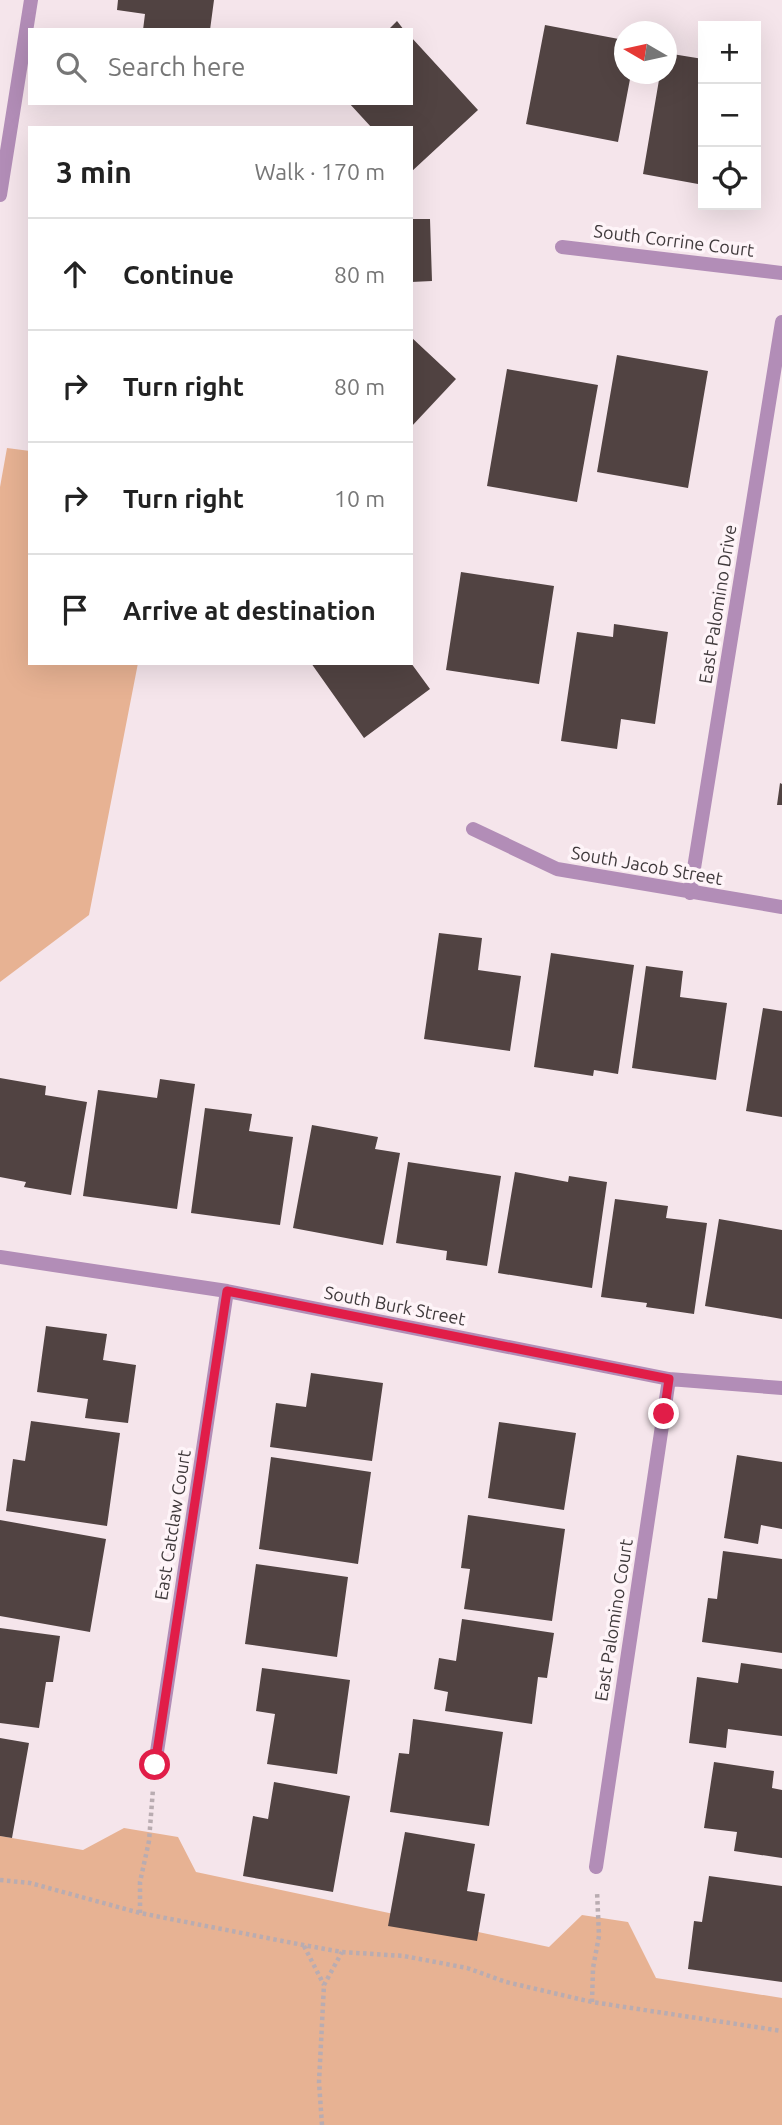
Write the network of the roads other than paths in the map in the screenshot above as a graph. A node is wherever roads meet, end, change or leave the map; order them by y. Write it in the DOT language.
graph roads {
  1 [pos="31,0"];
  2 [pos="0,195"];
  3 [pos="562,247"];
  4 [pos="782,273"];
  5 [pos="782,322"];
  6 [pos="473,828"];
  7 [pos="690,893"];
  8 [pos="782,907"];
  9 [pos="0,1257"];
  10 [pos="227,1291"];
  11 [pos="669,1379"];
  12 [pos="782,1388"];
  13 [pos="155,1765"];
  14 [pos="596,1867"];
  1 -- 2 [label="street"];
  3 -- 4 [label="street, South Corrine Court"];
  5 -- 7 [label="street, East Palomino Drive"];
  6 -- 7 [label="street, South Jacob Street"];
  7 -- 8 [label="street, South Jacob Street"];
  9 -- 10 [label="street, South Burk Street"];
  10 -- 11 [label="street, South Burk Street"];
  10 -- 13 [label="street, East Catclaw Court"];
  11 -- 12 [label="street, South Burk Street"];
  11 -- 14 [label="street, East Palomino Court"];
}
